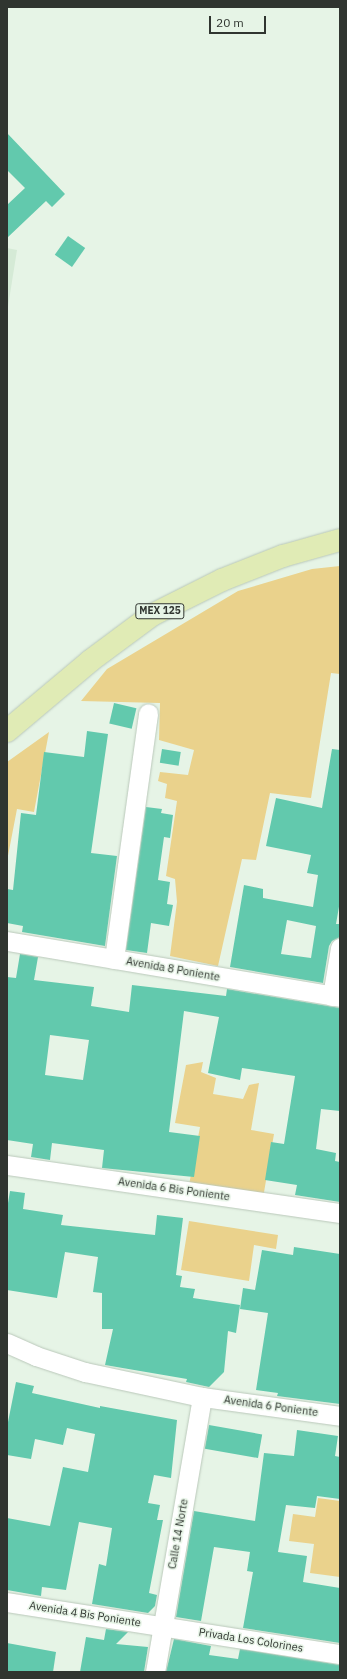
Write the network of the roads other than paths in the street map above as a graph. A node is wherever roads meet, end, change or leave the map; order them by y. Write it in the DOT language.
graph roads {
  1 [pos="340,540"];
  2 [pos="148,713"];
  3 [pos="7,731"];
  4 [pos="7,941"];
  5 [pos="340,948"];
  6 [pos="114,959"];
  7 [pos="336,997"];
  8 [pos="7,1165"];
  9 [pos="340,1213"];
  10 [pos="7,1343"];
  11 [pos="202,1397"];
  12 [pos="340,1416"];
  13 [pos="7,1602"];
  14 [pos="162,1626"];
  15 [pos="340,1654"];
  16 [pos="156,1672"];
  1 -- 3 [label="main road, MEX 125"];
  2 -- 6 [label="street"];
  4 -- 6 [label="street, Avenida 8 Poniente"];
  5 -- 7 [label="street"];
  6 -- 7 [label="street, Avenida 8 Poniente"];
  8 -- 9 [label="street, Avenida 6 Bis Poniente"];
  10 -- 11 [label="street"];
  11 -- 12 [label="street, Avenida 6 Poniente"];
  11 -- 14 [label="street, Calle 14 Norte"];
  13 -- 14 [label="street, Avenida 4 Bis Poniente"];
  14 -- 15 [label="street, Privada Los Colorines"];
  14 -- 16 [label="street, Calle 14 Norte"];
}
